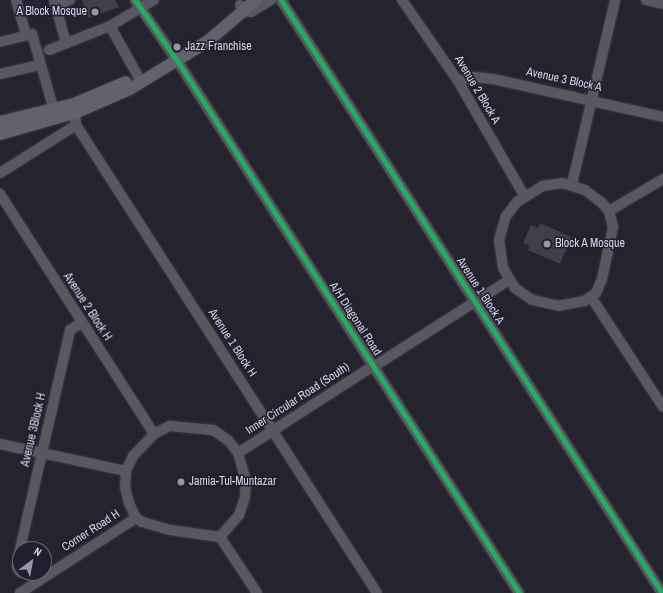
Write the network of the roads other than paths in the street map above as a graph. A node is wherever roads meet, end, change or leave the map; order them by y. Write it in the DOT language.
graph roads {
  1 [pos="16,0"];
  2 [pos="70,0"];
  3 [pos="154,0"];
  4 [pos="256,0"];
  5 [pos="271,0"];
  6 [pos="281,0"];
  7 [pos="402,0"];
  8 [pos="615,0"];
  9 [pos="646,0"];
  10 [pos="55,3"];
  11 [pos="138,4"];
  12 [pos="663,4"];
  13 [pos="243,5"];
  14 [pos="110,26"];
  15 [pos="26,36"];
  16 [pos="0,42"];
  17 [pos="66,43"];
  18 [pos="49,50"];
  19 [pos="176,59"];
  20 [pos="40,65"];
  21 [pos="0,74"];
  22 [pos="138,76"];
  23 [pos="458,81"];
  24 [pos="593,100"];
  25 [pos="75,108"];
  26 [pos="54,110"];
  27 [pos="663,117"];
  28 [pos="0,122"];
  29 [pos="76,125"];
  30 [pos="0,134"];
  31 [pos="0,173"];
  32 [pos="663,179"];
  33 [pos="572,184"];
  34 [pos="0,194"];
  35 [pos="525,197"];
  36 [pos="609,211"];
  37 [pos="509,280"];
  38 [pos="591,297"];
  39 [pos="474,301"];
  40 [pos="81,323"];
  41 [pos="373,366"];
  42 [pos="663,405"];
  43 [pos="274,432"];
  44 [pos="154,434"];
  45 [pos="0,444"];
  46 [pos="238,453"];
  47 [pos="42,454"];
  48 [pos="126,471"];
  49 [pos="136,518"];
  50 [pos="220,537"];
  51 [pos="22,541"];
  52 [pos="23,581"];
  53 [pos="26,591"];
  54 [pos="257,593"];
  55 [pos="377,593"];
  56 [pos="519,593"];
  57 [pos="662,593"];
  1 -- 15 [label="street"];
  2 -- 10 [label="street"];
  3 -- 11 [label="street"];
  4 -- 13 [label="main road"];
  5 -- 13 [label="street"];
  6 -- 39 [label="street, Avenue 1 Block A"];
  7 -- 23 [label="street, Avenue 2 Block A"];
  8 -- 24 [label="street"];
  9 -- 12 [label="street"];
  10 -- 17 [label="street"];
  11 -- 14 [label="street"];
  11 -- 19 [label="street, A/H Diagonal Road"];
  13 -- 19 [label="main road"];
  14 -- 17 [label="street"];
  14 -- 22 [label="street"];
  15 -- 16 [label="street"];
  15 -- 20 [label="street"];
  17 -- 18 [label="street"];
  19 -- 22 [label="main road"];
  19 -- 25 [label="main road"];
  19 -- 41 [label="street, A/H Diagonal Road"];
  20 -- 21 [label="street"];
  20 -- 26 [label="street"];
  22 -- 25 [label="main road"];
  23 -- 24 [label="street, Avenue 3 Block A"];
  23 -- 35 [label="street, Avenue 2 Block A"];
  24 -- 27 [label="street, Avenue 3 Block A"];
  24 -- 33 [label="street"];
  25 -- 26 [label="main road"];
  25 -- 29 [label="street"];
  25 -- 30 [label="main road"];
  26 -- 28 [label="main road"];
  29 -- 31 [label="street"];
  29 -- 43 [label="street, Avenue 1 Block H"];
  32 -- 36 [label="street"];
  33 -- 35 [label="street"];
  33 -- 36 [label="street"];
  34 -- 40 [label="street, Avenue 2 Block H"];
  35 -- 37 [label="street"];
  36 -- 38 [label="street"];
  37 -- 38 [label="street"];
  37 -- 39 [label="street, Inner Circular Road (South)"];
  38 -- 42 [label="street"];
  39 -- 41 [label="street, Inner Circular Road (South)"];
  39 -- 57 [label="street, Avenue 1 Block A"];
  40 -- 44 [label="street, Avenue 2 Block H"];
  40 -- 47 [label="street, Avenue 3Block H"];
  41 -- 43 [label="street, Inner Circular Road (South)"];
  41 -- 56 [label="street, A/H Diagonal Road"];
  43 -- 46 [label="street, Inner Circular Road (South)"];
  43 -- 55 [label="street, Avenue 1 Block H"];
  44 -- 46 [label="street"];
  44 -- 48 [label="street"];
  45 -- 47 [label="street"];
  46 -- 50 [label="street"];
  47 -- 48 [label="street"];
  47 -- 51 [label="street, Avenue 3Block H"];
  48 -- 49 [label="street"];
  49 -- 50 [label="street"];
  49 -- 53 [label="street, Corner Road H"];
  50 -- 54 [label="street"];
  52 -- 53 [label="street, Avenue 3Block H"];
}
